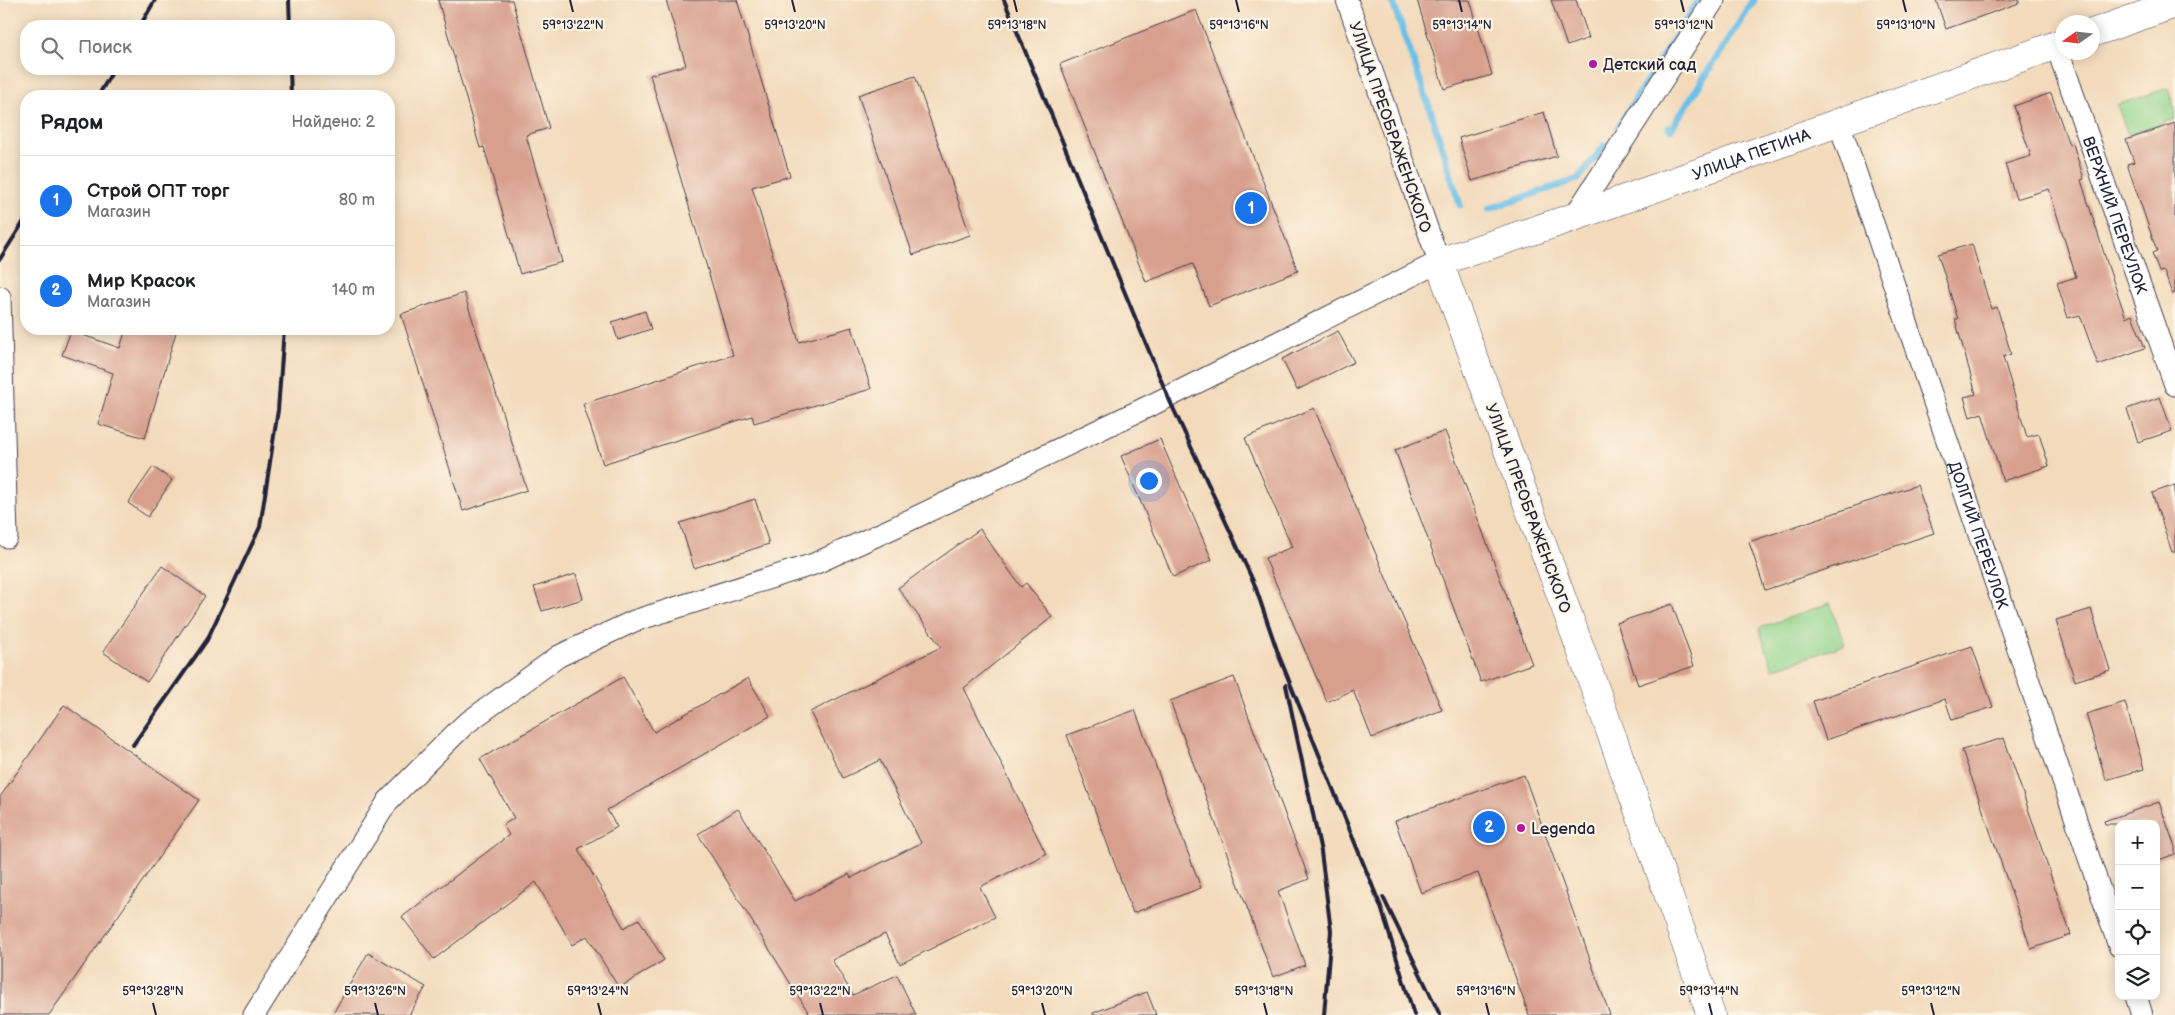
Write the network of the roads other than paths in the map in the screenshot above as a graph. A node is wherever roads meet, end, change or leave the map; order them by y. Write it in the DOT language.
graph roads {
  1 [pos="1347,0"];
  2 [pos="1714,0"];
  3 [pos="2175,4"];
  4 [pos="2100,30"];
  5 [pos="2055,45"];
  6 [pos="2064,60"];
  7 [pos="1839,123"];
  8 [pos="1574,217"];
  9 [pos="1439,262"];
  10 [pos="0,297"];
  11 [pos="2175,385"];
  12 [pos="7,537"];
  13 [pos="2115,934"];
  14 [pos="2137,1000"];
  15 [pos="254,1015"];
  16 [pos="1712,1015"];
  17 [pos="2142,1015"];
  1 -- 9 [label="street, УЛИЦА ПРЕОБРАЖЕНСКОГО"];
  2 -- 8 [label="street"];
  3 -- 4 [label="street"];
  5 -- 7 [label="street, УЛИЦА ПЕТИНА"];
  6 -- 11 [label="street, ВЕРХНИЙ ПЕРЕУЛОК"];
  7 -- 8 [label="street, УЛИЦА ПЕТИНА"];
  7 -- 13 [label="street, ДОЛГИЙ ПЕРЕУЛОК"];
  8 -- 9 [label="street, УЛИЦА ПЕТИНА"];
  9 -- 15 [label="street"];
  9 -- 16 [label="street, УЛИЦА ПРЕОБРАЖЕНСКОГО"];
  10 -- 12 [label="street"];
  14 -- 17 [label="street"];
}
